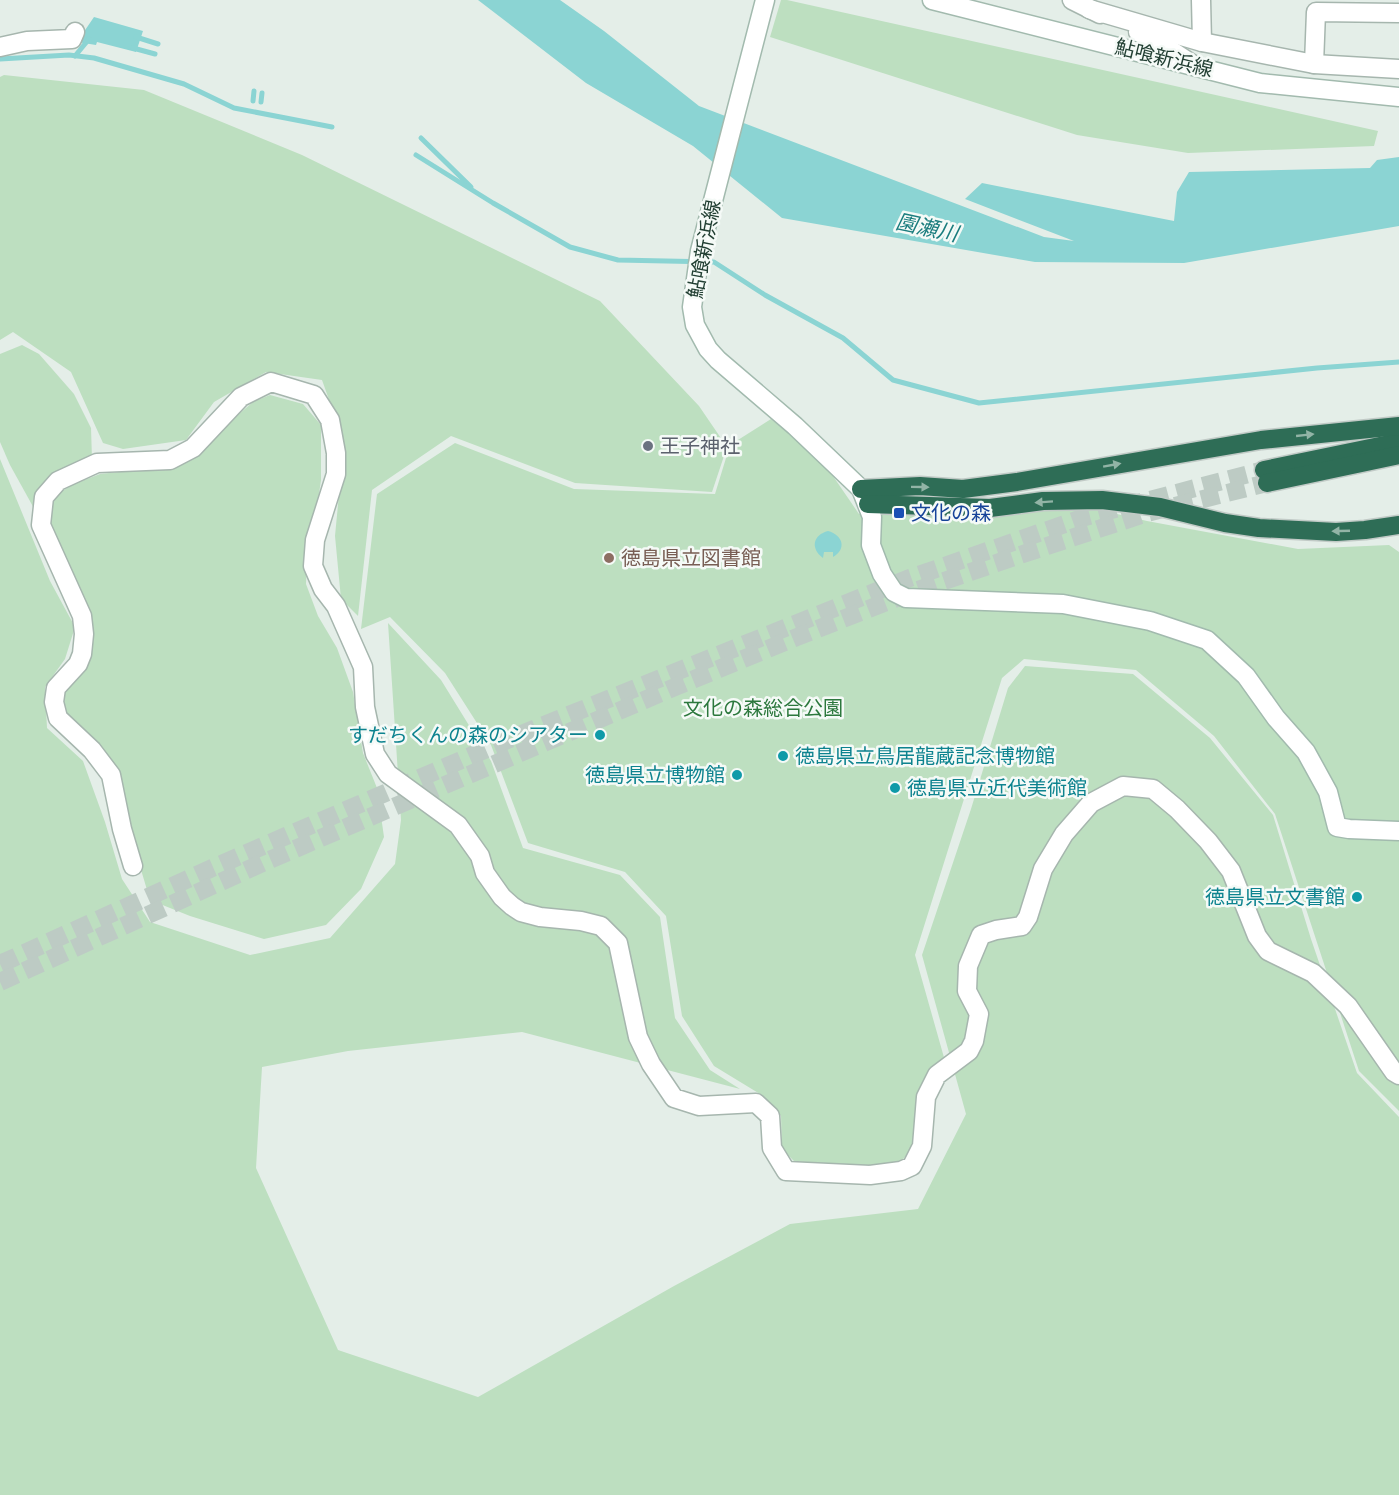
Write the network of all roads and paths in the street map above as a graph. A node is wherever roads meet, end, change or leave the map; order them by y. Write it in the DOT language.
graph roads {
  1 [pos="765,0"];
  2 [pos="932,0"];
  3 [pos="1072,0"];
  4 [pos="1201,0"];
  5 [pos="1089,9"];
  6 [pos="1399,13"];
  7 [pos="75,32"];
  8 [pos="1202,42"];
  9 [pos="0,47"];
  10 [pos="1314,63"];
  11 [pos="1194,66"];
  12 [pos="1399,69"];
  13 [pos="1399,97"];
  14 [pos="1399,426"];
  15 [pos="1399,442"];
  16 [pos="1399,455"];
  17 [pos="864,496"];
  18 [pos="1399,525"];
  19 [pos="1399,831"];
  20 [pos="133,866"];
  21 [pos="1399,1075"];
  1 -- 17 [label="street, 鮎喰新浜線"];
  2 -- 11 [label="street, 鮎喰新浜線"];
  3 -- 5 [label="street"];
  4 -- 8 [label="street"];
  5 -- 8 [label="street"];
  5 -- 11 [label="street"];
  6 -- 10 [label="street"];
  7 -- 9 [label="street"];
  8 -- 10 [label="street"];
  10 -- 12 [label="street"];
  11 -- 13 [label="street, 鮎喰新浜線"];
  17 -- 14 [label="highway, one-way"];
  15 -- 16 [label="highway"];
  18 -- 17 [label="highway, one-way"];
  17 -- 19 [label="street"];
  20 -- 21 [label="street"];
}
